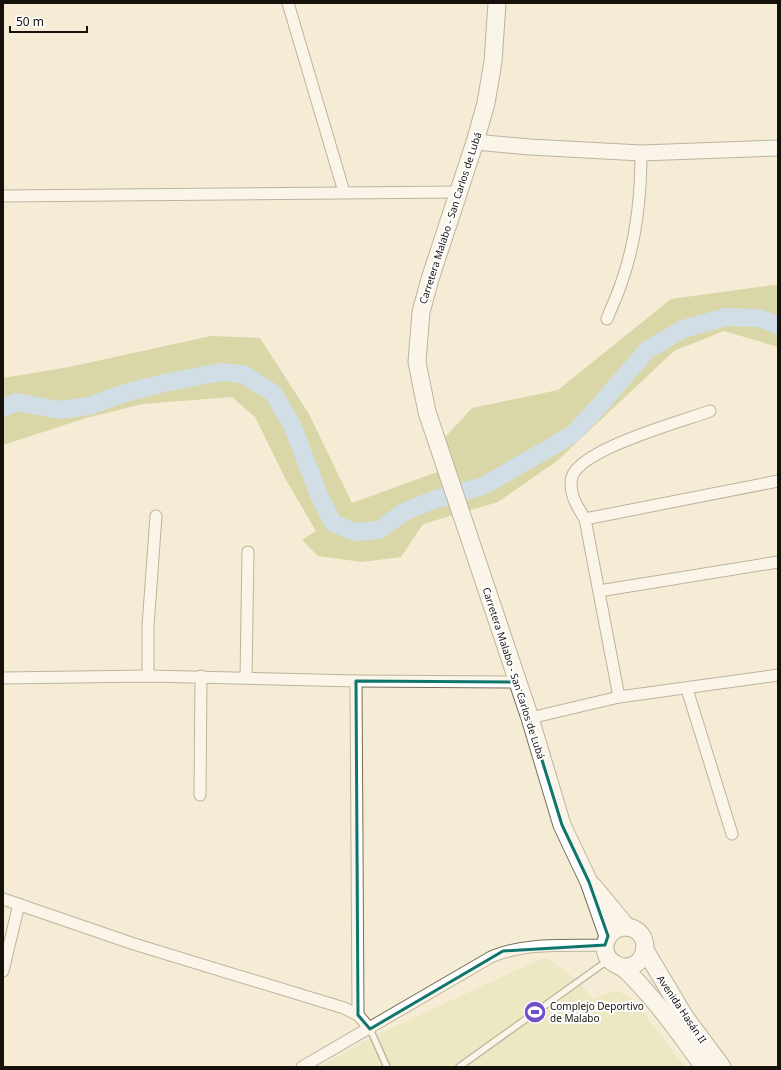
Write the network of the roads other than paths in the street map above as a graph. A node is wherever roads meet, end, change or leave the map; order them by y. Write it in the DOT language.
graph roads {
  1 [pos="288,3"];
  2 [pos="497,3"];
  3 [pos="475,142"];
  4 [pos="778,148"];
  5 [pos="641,153"];
  6 [pos="344,192"];
  7 [pos="457,192"];
  8 [pos="3,196"];
  9 [pos="607,319"];
  10 [pos="710,411"];
  11 [pos="778,481"];
  12 [pos="156,516"];
  13 [pos="585,520"];
  14 [pos="248,552"];
  15 [pos="778,562"];
  16 [pos="599,592"];
  17 [pos="778,675"];
  18 [pos="148,676"];
  19 [pos="202,676"];
  20 [pos="246,677"];
  21 [pos="3,678"];
  22 [pos="356,681"];
  23 [pos="518,682"];
  24 [pos="688,689"];
  25 [pos="619,698"];
  26 [pos="530,718"];
  27 [pos="200,795"];
  28 [pos="732,834"];
  29 [pos="589,882"];
  30 [pos="3,899"];
  31 [pos="19,904"];
  32 [pos="628,927"];
  33 [pos="645,950"];
  34 [pos="611,952"];
  35 [pos="3,971"];
  36 [pos="358,1015"];
  37 [pos="370,1028"];
  38 [pos="302,1067"];
  39 [pos="387,1067"];
  40 [pos="459,1067"];
  41 [pos="704,1067"];
  42 [pos="722,1067"];
  1 -- 6 [label="street"];
  2 -- 3 [label="main road, Carretera Malabo - San Carlos de Lubá"];
  3 -- 5 [label="street"];
  3 -- 7 [label="main road, Carretera Malabo - San Carlos de Lubá"];
  4 -- 5 [label="street"];
  5 -- 9 [label="street"];
  6 -- 7 [label="street"];
  6 -- 8 [label="street"];
  7 -- 23 [label="main road, Carretera Malabo - San Carlos de Lubá"];
  10 -- 13 [label="street"];
  11 -- 13 [label="street"];
  12 -- 18 [label="street"];
  13 -- 16 [label="street"];
  14 -- 20 [label="street"];
  15 -- 16 [label="street"];
  16 -- 25 [label="street"];
  17 -- 24 [label="street"];
  18 -- 19 [label="street"];
  18 -- 21 [label="street"];
  19 -- 20 [label="street"];
  19 -- 27 [label="street"];
  20 -- 22 [label="street"];
  22 -- 23 [label="street"];
  22 -- 36 [label="street"];
  23 -- 26 [label="main road, Carretera Malabo - San Carlos de Lubá"];
  24 -- 25 [label="street"];
  24 -- 28 [label="street"];
  25 -- 26 [label="street"];
  26 -- 29 [label="main road, Carretera Malabo - San Carlos de Lubá"];
  29 -- 32 [label="main road, Carretera Malabo - San Carlos de Lubá"];
  29 -- 34 [label="main road, Carretera Malabo - San Carlos de Lubá"];
  30 -- 31 [label="street"];
  31 -- 35 [label="street"];
  31 -- 36 [label="street"];
  32 -- 33 [label="main road"];
  32 -- 34 [label="main road"];
  33 -- 34 [label="main road"];
  33 -- 42 [label="main road, Avenida Hasán II"];
  34 -- 37 [label="street"];
  34 -- 40 [label="lane"];
  34 -- 41 [label="main road, Avenida Hasán II"];
  36 -- 37 [label="street"];
  37 -- 38 [label="street"];
  37 -- 39 [label="lane"];
}
